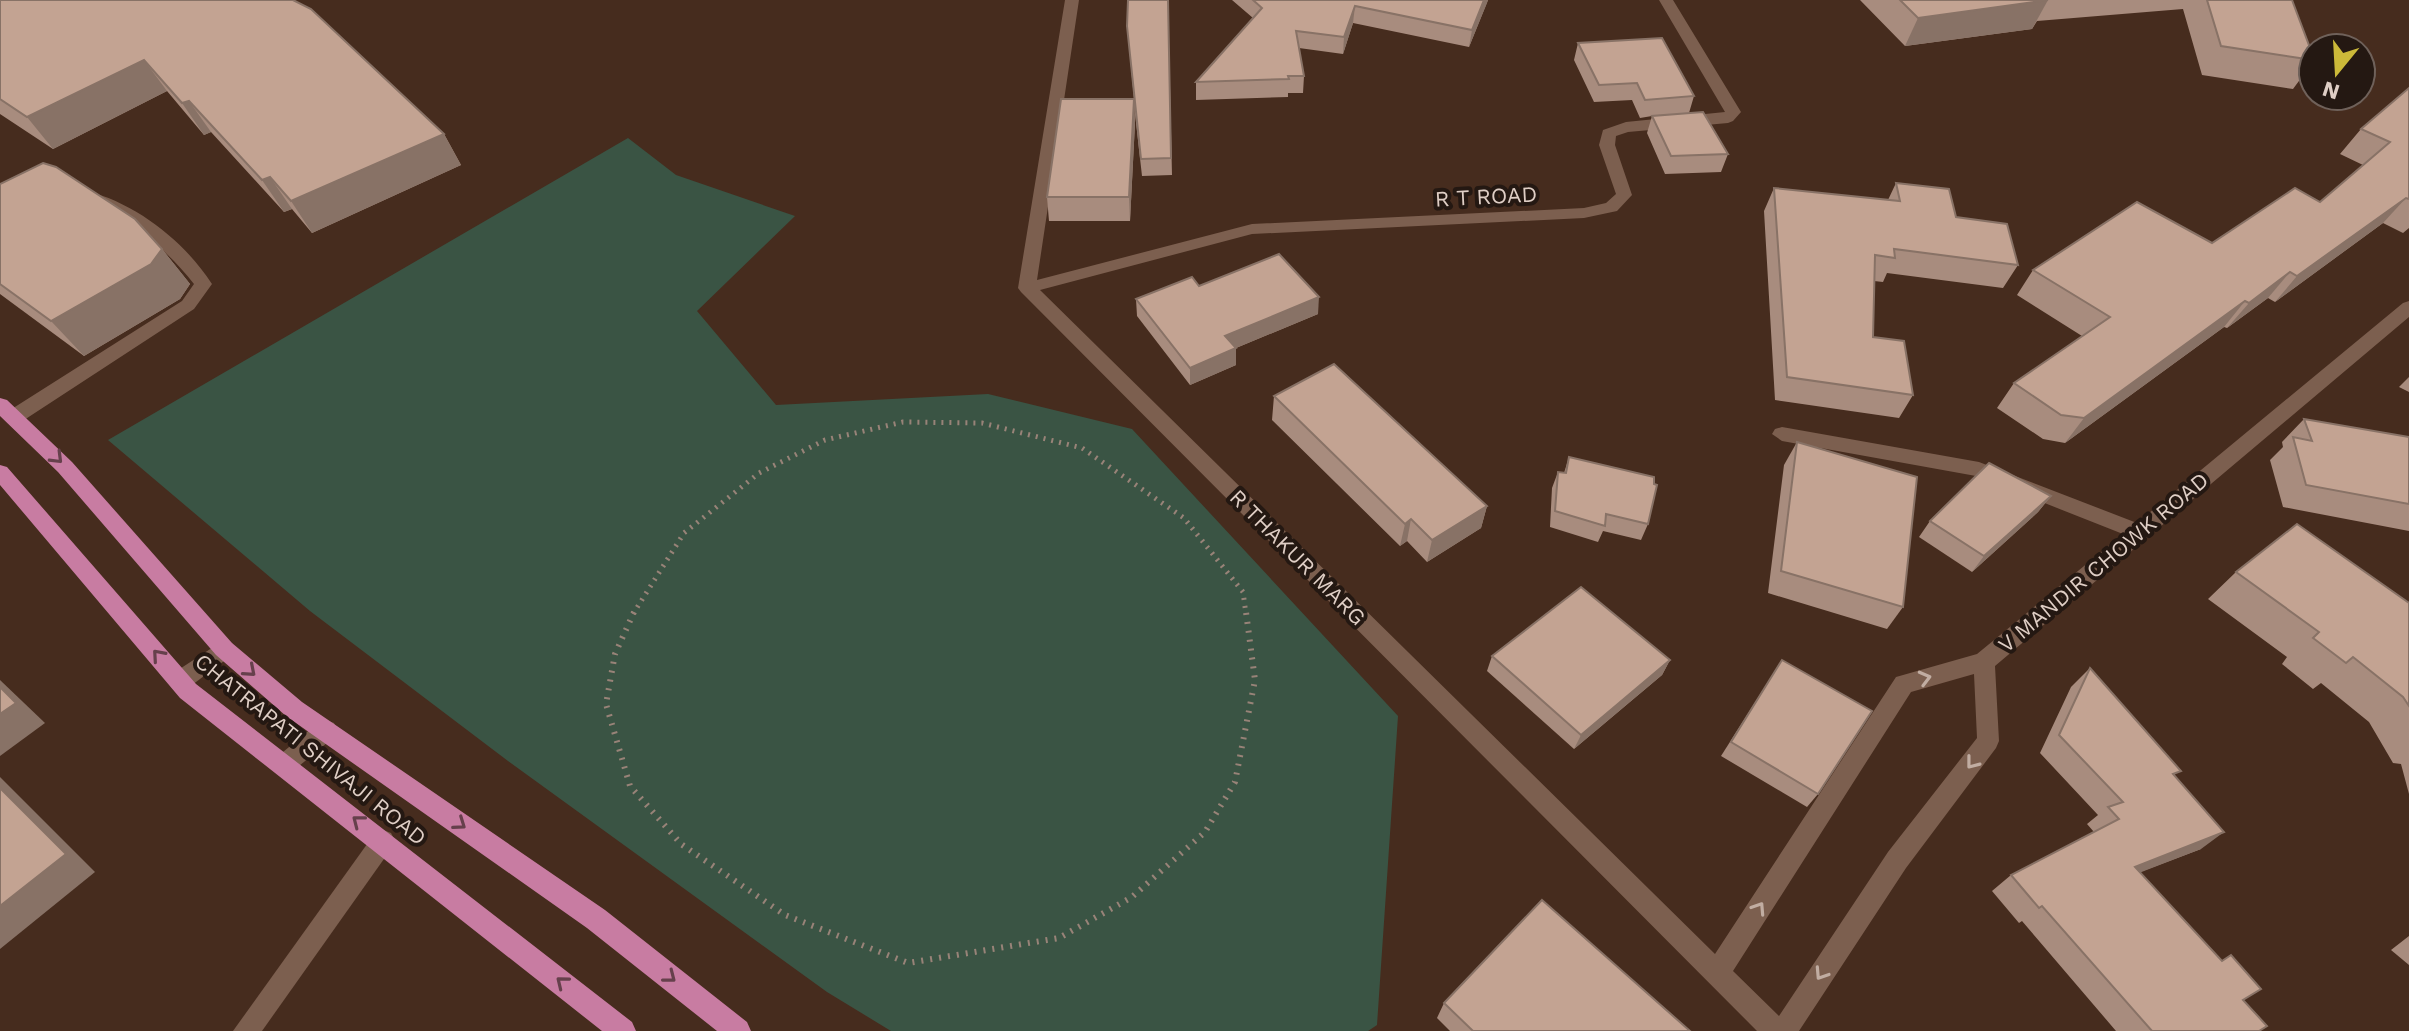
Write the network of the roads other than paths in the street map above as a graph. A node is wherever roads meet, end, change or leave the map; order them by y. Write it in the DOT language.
graph roads {
  1 [pos="1072,0"];
  2 [pos="1666,0"];
  3 [pos="73,192"];
  4 [pos="1027,288"];
  5 [pos="2409,307"];
  6 [pos="7,411"];
  7 [pos="1782,434"];
  8 [pos="0,472"];
  9 [pos="2139,532"];
  10 [pos="224,649"];
  11 [pos="1984,662"];
  12 [pos="180,681"];
  13 [pos="326,730"];
  14 [pos="285,764"];
  15 [pos="383,841"];
  16 [pos="1717,973"];
  17 [pos="246,1031"];
  18 [pos="623,1031"];
  19 [pos="738,1031"];
  20 [pos="1775,1031"];
  21 [pos="1784,1031"];
  1 -- 4 [label="street"];
  2 -- 4 [label="street, R T ROAD"];
  3 -- 6 [label="street"];
  4 -- 16 [label="street, R THAKUR MARG"];
  5 -- 9 [label="street, V MANDIR CHOWK ROAD"];
  6 -- 10 [label="main road, one-way"];
  7 -- 9 [label="street"];
  12 -- 8 [label="main road, CHATRAPATI SHIVAJI ROAD, one-way"];
  9 -- 11 [label="street, V MANDIR CHOWK ROAD"];
  10 -- 12 [label="street"];
  10 -- 13 [label="main road, one-way"];
  16 -- 11 [label="street, one-way"];
  11 -- 21 [label="street, V MANDIR CHOWK ROAD, one-way"];
  12 -- 14 [label="main road, CHATRAPATI SHIVAJI ROAD"];
  13 -- 14 [label="street"];
  13 -- 19 [label="main road, one-way"];
  15 -- 14 [label="main road, CHATRAPATI SHIVAJI ROAD, one-way"];
  15 -- 17 [label="street"];
  18 -- 15 [label="main road, CHATRAPATI SHIVAJI ROAD, one-way"];
  16 -- 20 [label="street, R THAKUR MARG"];
}
